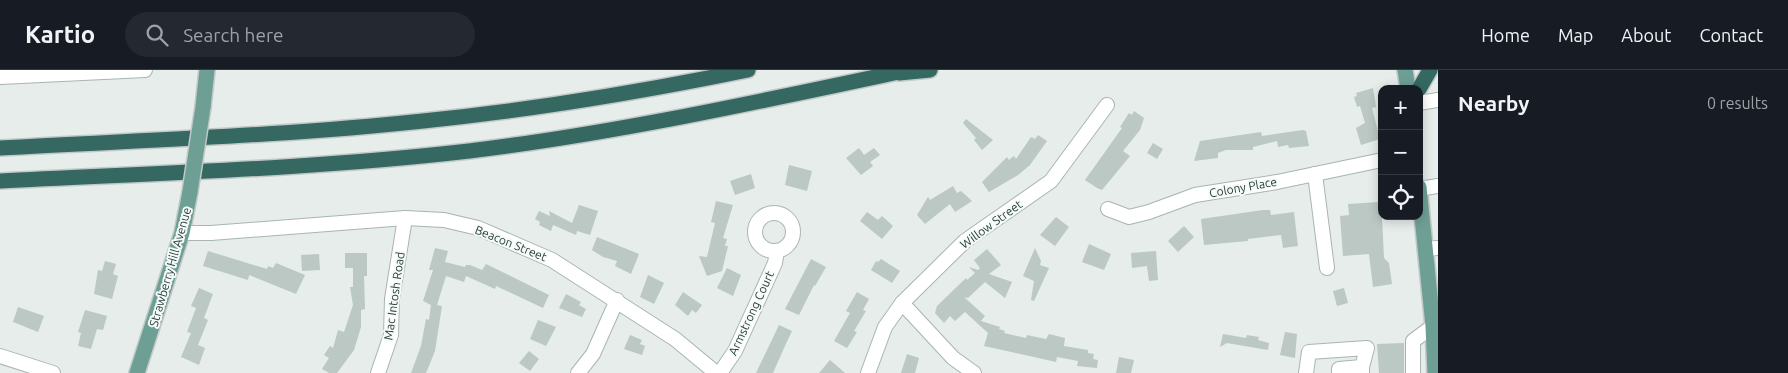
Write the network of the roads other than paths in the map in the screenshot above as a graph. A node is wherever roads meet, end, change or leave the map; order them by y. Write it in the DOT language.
graph roads {
  1 [pos="145,70"];
  2 [pos="207,70"];
  3 [pos="748,70"];
  4 [pos="908,70"];
  5 [pos="930,70"];
  6 [pos="1405,70"];
  7 [pos="1430,70"];
  8 [pos="890,74"];
  9 [pos="0,77"];
  10 [pos="1407,85"];
  11 [pos="1421,85"];
  12 [pos="1438,100"];
  13 [pos="1423,102"];
  14 [pos="1107,105"];
  15 [pos="0,148"];
  16 [pos="1378,161"];
  17 [pos="1316,174"];
  18 [pos="0,181"];
  19 [pos="1438,186"];
  20 [pos="1423,188"];
  21 [pos="1423,207"];
  22 [pos="1108,209"];
  23 [pos="405,218"];
  24 [pos="182,233"];
  25 [pos="1432,249"];
  26 [pos="777,251"];
  27 [pos="1327,268"];
  28 [pos="1434,286"];
  29 [pos="617,300"];
  30 [pos="902,303"];
  31 [pos="1433,326"];
  32 [pos="0,356"];
  33 [pos="1436,356"];
  34 [pos="1362,370"];
  35 [pos="53,373"];
  36 [pos="137,373"];
  37 [pos="378,373"];
  38 [pos="578,373"];
  39 [pos="718,373"];
  40 [pos="868,373"];
  41 [pos="974,373"];
  42 [pos="1306,373"];
  43 [pos="1339,373"];
  44 [pos="1413,373"];
  45 [pos="1435,373"];
  1 -- 9 [label="street"];
  2 -- 24 [label="main road, Strawberry Hill Avenue, bridge"];
  3 -- 15 [label="highway"];
  4 -- 8 [label="highway"];
  5 -- 8 [label="highway"];
  6 -- 10 [label="main road"];
  7 -- 11 [label="highway"];
  8 -- 18 [label="highway"];
  12 -- 13 [label="street"];
  14 -- 30 [label="street, Willow Street"];
  16 -- 17 [label="street, Colony Place"];
  17 -- 22 [label="street, Colony Place"];
  17 -- 27 [label="street"];
  19 -- 20 [label="street"];
  21 -- 25 [label="main road"];
  23 -- 24 [label="street, Beacon Street"];
  23 -- 29 [label="street, Beacon Street"];
  23 -- 37 [label="street, Mac Intosh Road"];
  24 -- 36 [label="main road, Strawberry Hill Avenue"];
  25 -- 28 [label="main road"];
  26 -- 39 [label="street, Armstrong Court"];
  28 -- 31 [label="main road"];
  29 -- 38 [label="street"];
  29 -- 39 [label="street, Beacon Street"];
  30 -- 40 [label="street, Willow Street"];
  30 -- 41 [label="street"];
  31 -- 33 [label="main road"];
  31 -- 44 [label="street"];
  32 -- 35 [label="street"];
  33 -- 45 [label="main road"];
  34 -- 42 [label="street"];
  34 -- 43 [label="street"];
}
